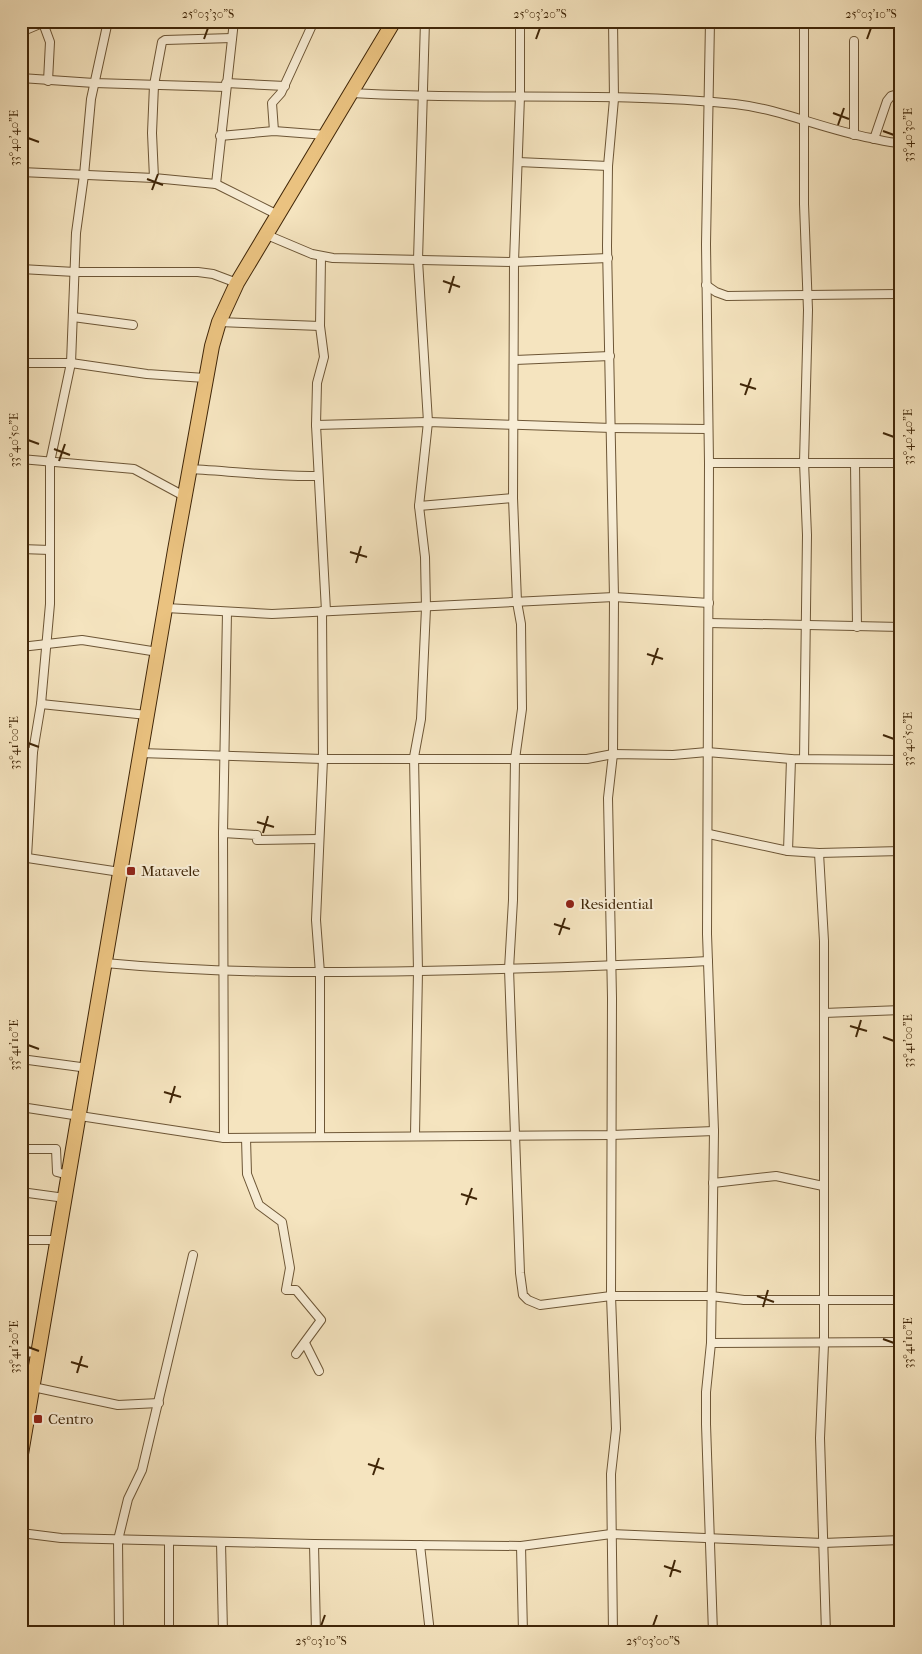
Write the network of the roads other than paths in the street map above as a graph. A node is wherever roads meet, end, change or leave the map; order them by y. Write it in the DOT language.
graph roads {
  1 [pos="108,21"];
  2 [pos="234,21"];
  3 [pos="314,21"];
  4 [pos="394,21"];
  5 [pos="425,21"];
  6 [pos="520,21"];
  7 [pos="613,21"];
  8 [pos="710,21"];
  9 [pos="804,21"];
  10 [pos="45,22"];
  11 [pos="21,32"];
  12 [pos="232,38"];
  13 [pos="854,41"];
  14 [pos="21,78"];
  15 [pos="48,81"];
  16 [pos="94,83"];
  17 [pos="154,85"];
  18 [pos="226,85"];
  19 [pos="285,86"];
  20 [pos="352,92"];
  21 [pos="901,93"];
  22 [pos="520,96"];
  23 [pos="423,97"];
  24 [pos="614,99"];
  25 [pos="709,102"];
  26 [pos="803,121"];
  27 [pos="274,131"];
  28 [pos="326,135"];
  29 [pos="854,135"];
  30 [pos="220,136"];
  31 [pos="874,139"];
  32 [pos="900,143"];
  33 [pos="518,162"];
  34 [pos="608,166"];
  35 [pos="21,172"];
  36 [pos="84,175"];
  37 [pos="154,178"];
  38 [pos="216,184"];
  39 [pos="278,215"];
  40 [pos="267,234"];
  41 [pos="321,257"];
  42 [pos="608,258"];
  43 [pos="418,260"];
  44 [pos="514,262"];
  45 [pos="21,269"];
  46 [pos="76,272"];
  47 [pos="237,282"];
  48 [pos="706,285"];
  49 [pos="807,294"];
  50 [pos="898,294"];
  51 [pos="73,317"];
  52 [pos="219,322"];
  53 [pos="133,325"];
  54 [pos="320,326"];
  55 [pos="610,356"];
  56 [pos="515,360"];
  57 [pos="21,363"];
  58 [pos="71,363"];
  59 [pos="205,378"];
  60 [pos="901,387"];
  61 [pos="428,422"];
  62 [pos="515,424"];
  63 [pos="316,425"];
  64 [pos="612,428"];
  65 [pos="708,429"];
  66 [pos="21,460"];
  67 [pos="50,462"];
  68 [pos="804,462"];
  69 [pos="709,463"];
  70 [pos="855,463"];
  71 [pos="901,463"];
  72 [pos="189,469"];
  73 [pos="317,476"];
  74 [pos="184,496"];
  75 [pos="513,498"];
  76 [pos="419,506"];
  77 [pos="21,549"];
  78 [pos="50,550"];
  79 [pos="614,597"];
  80 [pos="517,602"];
  81 [pos="709,603"];
  82 [pos="166,608"];
  83 [pos="426,608"];
  84 [pos="324,611"];
  85 [pos="227,612"];
  86 [pos="708,623"];
  87 [pos="806,627"];
  88 [pos="857,627"];
  89 [pos="901,627"];
  90 [pos="45,645"];
  91 [pos="21,647"];
  92 [pos="158,652"];
  93 [pos="41,704"];
  94 [pos="147,714"];
  95 [pos="21,752"];
  96 [pos="33,752"];
  97 [pos="707,752"];
  98 [pos="140,753"];
  99 [pos="224,754"];
  100 [pos="613,754"];
  101 [pos="414,758"];
  102 [pos="323,759"];
  103 [pos="514,759"];
  104 [pos="791,759"];
  105 [pos="804,759"];
  106 [pos="901,760"];
  107 [pos="223,833"];
  108 [pos="709,834"];
  109 [pos="319,840"];
  110 [pos="788,851"];
  111 [pos="901,851"];
  112 [pos="818,853"];
  113 [pos="24,857"];
  114 [pos="120,872"];
  115 [pos="708,961"];
  116 [pos="105,963"];
  117 [pos="612,966"];
  118 [pos="509,969"];
  119 [pos="418,971"];
  120 [pos="224,972"];
  121 [pos="320,973"];
  122 [pos="901,1010"];
  123 [pos="824,1013"];
  124 [pos="21,1059"];
  125 [pos="88,1068"];
  126 [pos="21,1107"];
  127 [pos="80,1115"];
  128 [pos="714,1131"];
  129 [pos="416,1135"];
  130 [pos="612,1135"];
  131 [pos="514,1136"];
  132 [pos="320,1137"];
  133 [pos="224,1138"];
  134 [pos="246,1138"];
  135 [pos="21,1148"];
  136 [pos="68,1175"];
  137 [pos="713,1179"];
  138 [pos="823,1186"];
  139 [pos="21,1192"];
  140 [pos="65,1198"];
  141 [pos="21,1240"];
  142 [pos="58,1240"];
  143 [pos="193,1254"];
  144 [pos="611,1296"];
  145 [pos="711,1296"];
  146 [pos="823,1300"];
  147 [pos="901,1300"];
  148 [pos="304,1342"];
  149 [pos="901,1342"];
  150 [pos="711,1343"];
  151 [pos="824,1344"];
  152 [pos="39,1352"];
  153 [pos="21,1353"];
  154 [pos="296,1354"];
  155 [pos="319,1370"];
  156 [pos="33,1387"];
  157 [pos="159,1403"];
  158 [pos="21,1454"];
  159 [pos="21,1533"];
  160 [pos="612,1534"];
  161 [pos="710,1537"];
  162 [pos="118,1540"];
  163 [pos="901,1540"];
  164 [pos="169,1541"];
  165 [pos="221,1542"];
  166 [pos="823,1543"];
  167 [pos="314,1544"];
  168 [pos="420,1545"];
  169 [pos="521,1546"];
  170 [pos="119,1633"];
  171 [pos="169,1633"];
  172 [pos="222,1633"];
  173 [pos="316,1633"];
  174 [pos="430,1633"];
  175 [pos="523,1633"];
  176 [pos="613,1633"];
  177 [pos="713,1633"];
  178 [pos="826,1633"];
  1 -- 16 [label="street"];
  2 -- 12 [label="street"];
  3 -- 19 [label="street"];
  4 -- 20 [label="highway"];
  5 -- 23 [label="street"];
  6 -- 22 [label="street"];
  7 -- 24 [label="street"];
  8 -- 25 [label="street"];
  9 -- 26 [label="street"];
  10 -- 11 [label="street"];
  10 -- 15 [label="street"];
  12 -- 17 [label="street"];
  12 -- 18 [label="street"];
  13 -- 29 [label="street"];
  14 -- 15 [label="street"];
  15 -- 16 [label="street"];
  16 -- 17 [label="street"];
  16 -- 36 [label="street"];
  17 -- 18 [label="street"];
  17 -- 37 [label="street"];
  18 -- 19 [label="street"];
  18 -- 30 [label="street"];
  19 -- 27 [label="street"];
  20 -- 23 [label="street"];
  20 -- 28 [label="highway"];
  21 -- 31 [label="street"];
  22 -- 23 [label="street"];
  22 -- 24 [label="street"];
  22 -- 33 [label="street"];
  23 -- 43 [label="street"];
  24 -- 25 [label="street"];
  24 -- 34 [label="street"];
  25 -- 26 [label="street"];
  25 -- 48 [label="street"];
  26 -- 29 [label="street"];
  26 -- 49 [label="street"];
  27 -- 28 [label="street"];
  27 -- 30 [label="street"];
  28 -- 39 [label="highway"];
  29 -- 31 [label="street"];
  30 -- 38 [label="street"];
  31 -- 32 [label="street"];
  32 -- 50 [label="street"];
  33 -- 34 [label="street"];
  33 -- 44 [label="street"];
  34 -- 42 [label="street"];
  35 -- 36 [label="street"];
  36 -- 37 [label="street"];
  36 -- 46 [label="street"];
  37 -- 38 [label="street"];
  38 -- 39 [label="street"];
  39 -- 40 [label="highway"];
  40 -- 41 [label="street"];
  40 -- 47 [label="highway"];
  41 -- 43 [label="street"];
  41 -- 54 [label="street"];
  42 -- 44 [label="street"];
  42 -- 55 [label="street"];
  43 -- 44 [label="street"];
  43 -- 61 [label="street"];
  44 -- 56 [label="street"];
  45 -- 46 [label="street"];
  46 -- 47 [label="street"];
  46 -- 51 [label="street"];
  47 -- 52 [label="highway"];
  48 -- 49 [label="street"];
  48 -- 65 [label="street"];
  49 -- 50 [label="street"];
  49 -- 68 [label="street"];
  50 -- 60 [label="street"];
  51 -- 53 [label="street"];
  51 -- 58 [label="street"];
  52 -- 54 [label="street"];
  52 -- 59 [label="highway"];
  54 -- 63 [label="street"];
  55 -- 56 [label="street"];
  55 -- 64 [label="street"];
  56 -- 62 [label="street"];
  57 -- 58 [label="street"];
  58 -- 59 [label="street"];
  58 -- 67 [label="street"];
  59 -- 72 [label="highway"];
  61 -- 62 [label="street"];
  61 -- 63 [label="street"];
  61 -- 76 [label="street"];
  62 -- 64 [label="street"];
  62 -- 75 [label="street"];
  63 -- 73 [label="street"];
  64 -- 65 [label="street"];
  64 -- 79 [label="street"];
  65 -- 69 [label="street"];
  66 -- 67 [label="street"];
  67 -- 74 [label="street"];
  67 -- 78 [label="street"];
  68 -- 69 [label="street"];
  68 -- 70 [label="street"];
  68 -- 87 [label="street"];
  69 -- 81 [label="street"];
  70 -- 71 [label="street"];
  70 -- 88 [label="street"];
  72 -- 73 [label="street"];
  72 -- 74 [label="highway"];
  73 -- 84 [label="street"];
  74 -- 82 [label="highway"];
  75 -- 76 [label="street"];
  75 -- 80 [label="street"];
  76 -- 83 [label="street"];
  77 -- 78 [label="street"];
  78 -- 90 [label="street"];
  79 -- 80 [label="street"];
  79 -- 81 [label="street"];
  79 -- 100 [label="street"];
  80 -- 83 [label="street"];
  80 -- 103 [label="street"];
  81 -- 86 [label="street"];
  82 -- 85 [label="street"];
  82 -- 92 [label="highway"];
  83 -- 84 [label="street"];
  83 -- 101 [label="street"];
  84 -- 85 [label="street"];
  84 -- 102 [label="street"];
  85 -- 99 [label="street"];
  86 -- 87 [label="street"];
  86 -- 97 [label="street"];
  87 -- 88 [label="street"];
  87 -- 105 [label="street"];
  88 -- 89 [label="street"];
  90 -- 91 [label="street"];
  90 -- 92 [label="street"];
  90 -- 93 [label="street"];
  92 -- 94 [label="highway"];
  93 -- 94 [label="street"];
  93 -- 96 [label="street"];
  94 -- 98 [label="highway"];
  95 -- 96 [label="street"];
  96 -- 113 [label="street"];
  97 -- 100 [label="street"];
  97 -- 104 [label="street"];
  97 -- 108 [label="street"];
  98 -- 99 [label="street"];
  98 -- 114 [label="highway"];
  99 -- 102 [label="street"];
  99 -- 107 [label="street"];
  100 -- 103 [label="street"];
  100 -- 117 [label="street"];
  101 -- 102 [label="street"];
  101 -- 103 [label="street"];
  101 -- 119 [label="street"];
  102 -- 109 [label="street"];
  103 -- 118 [label="street"];
  104 -- 105 [label="street"];
  104 -- 110 [label="street"];
  105 -- 106 [label="street"];
  107 -- 109 [label="street"];
  107 -- 120 [label="street"];
  108 -- 110 [label="street"];
  108 -- 115 [label="street"];
  109 -- 121 [label="street"];
  110 -- 112 [label="street"];
  111 -- 112 [label="street"];
  112 -- 123 [label="street"];
  113 -- 114 [label="street"];
  114 -- 116 [label="highway"];
  115 -- 117 [label="street"];
  115 -- 128 [label="street"];
  116 -- 120 [label="street"];
  116 -- 125 [label="highway"];
  117 -- 118 [label="street"];
  117 -- 130 [label="street"];
  118 -- 119 [label="street"];
  118 -- 131 [label="street"];
  119 -- 121 [label="street"];
  119 -- 129 [label="street"];
  120 -- 121 [label="street"];
  120 -- 133 [label="street"];
  121 -- 132 [label="street"];
  122 -- 123 [label="street"];
  123 -- 138 [label="street"];
  124 -- 125 [label="street"];
  125 -- 127 [label="highway"];
  126 -- 127 [label="street"];
  127 -- 133 [label="street"];
  127 -- 136 [label="highway"];
  128 -- 130 [label="street"];
  128 -- 137 [label="street"];
  129 -- 131 [label="street"];
  129 -- 132 [label="street"];
  130 -- 131 [label="street"];
  130 -- 144 [label="street"];
  131 -- 144 [label="street"];
  132 -- 134 [label="street"];
  133 -- 134 [label="street"];
  134 -- 148 [label="street"];
  135 -- 136 [label="street"];
  136 -- 140 [label="highway"];
  137 -- 138 [label="street"];
  137 -- 145 [label="street"];
  138 -- 146 [label="street"];
  139 -- 140 [label="street"];
  140 -- 142 [label="highway"];
  141 -- 142 [label="street"];
  142 -- 152 [label="highway"];
  143 -- 157 [label="street"];
  144 -- 145 [label="street"];
  144 -- 160 [label="street"];
  145 -- 146 [label="street"];
  145 -- 150 [label="street"];
  146 -- 147 [label="street"];
  146 -- 151 [label="street"];
  148 -- 154 [label="street"];
  148 -- 155 [label="street"];
  149 -- 151 [label="street"];
  150 -- 151 [label="street"];
  150 -- 161 [label="street"];
  151 -- 166 [label="street"];
  152 -- 153 [label="street"];
  152 -- 156 [label="highway"];
  156 -- 157 [label="street"];
  156 -- 158 [label="highway"];
  157 -- 162 [label="street"];
  159 -- 162 [label="street"];
  160 -- 161 [label="street"];
  160 -- 169 [label="street"];
  160 -- 176 [label="street"];
  161 -- 166 [label="street"];
  161 -- 177 [label="street"];
  162 -- 164 [label="street"];
  162 -- 170 [label="street"];
  163 -- 166 [label="street"];
  164 -- 165 [label="street"];
  164 -- 171 [label="street"];
  165 -- 167 [label="street"];
  165 -- 172 [label="street"];
  166 -- 178 [label="street"];
  167 -- 168 [label="street"];
  167 -- 173 [label="street"];
  168 -- 169 [label="street"];
  168 -- 174 [label="street"];
  169 -- 175 [label="street"];
}
